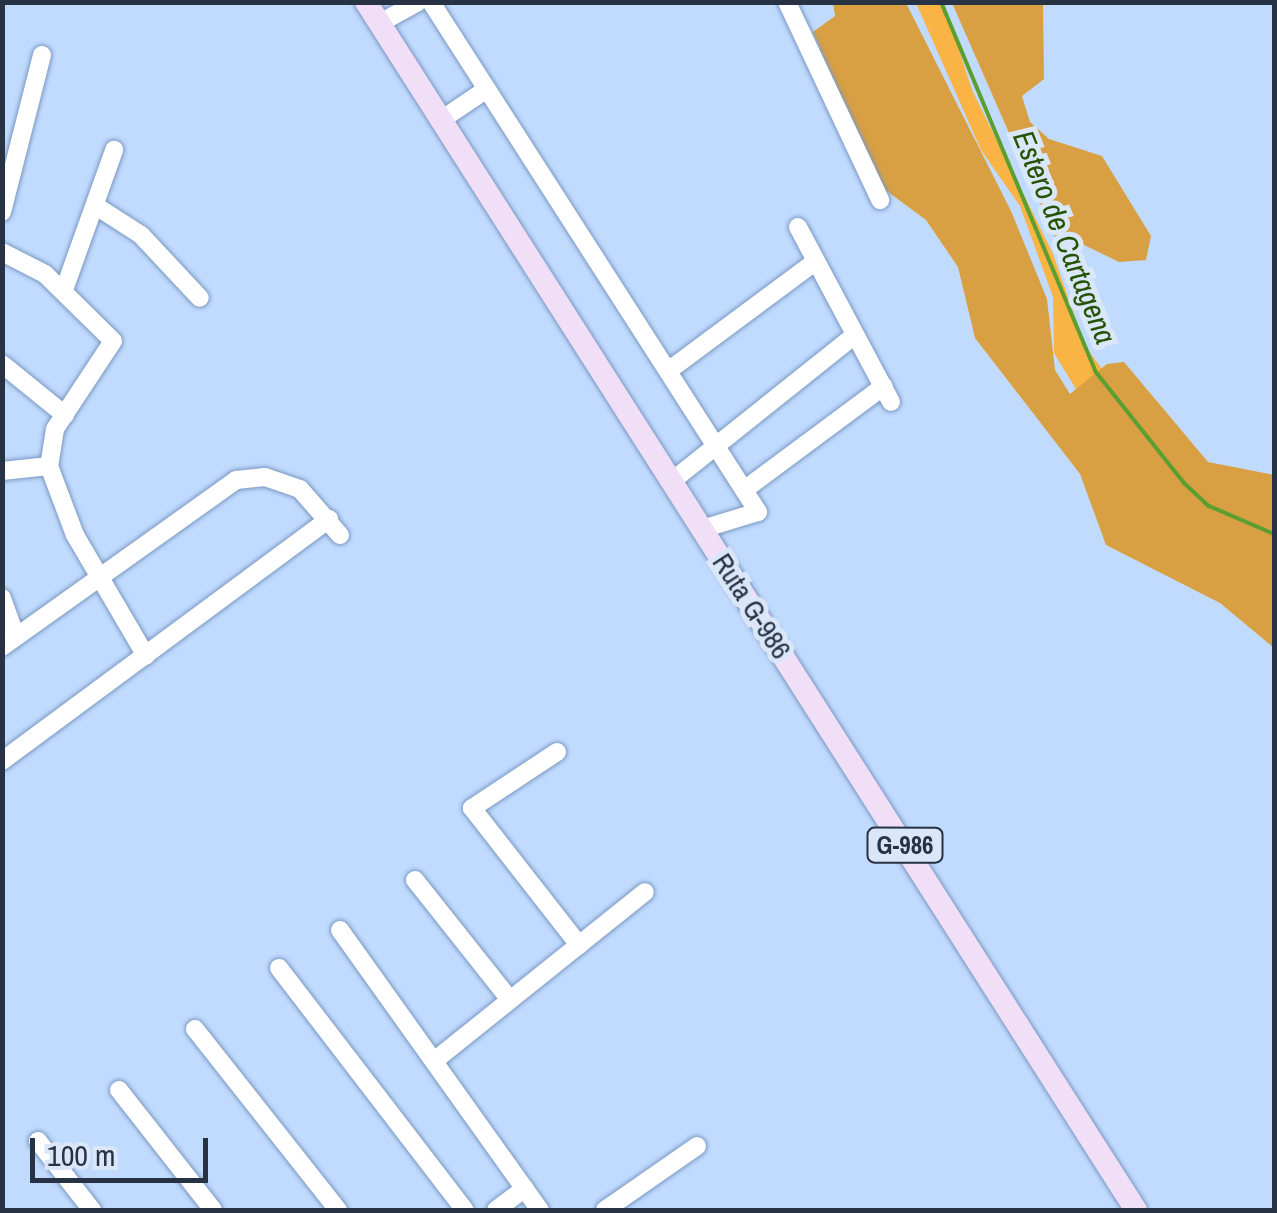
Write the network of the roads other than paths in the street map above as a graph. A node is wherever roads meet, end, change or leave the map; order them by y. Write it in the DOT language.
graph roads {
  1 [pos="366,2"];
  2 [pos="418,2"];
  3 [pos="431,2"];
  4 [pos="787,2"];
  5 [pos="380,24"];
  6 [pos="42,55"];
  7 [pos="487,89"];
  8 [pos="440,120"];
  9 [pos="114,150"];
  10 [pos="880,200"];
  11 [pos="98,208"];
  12 [pos="2,212"];
  13 [pos="798,227"];
  14 [pos="2,252"];
  15 [pos="816,261"];
  16 [pos="64,290"];
  17 [pos="200,298"];
  18 [pos="855,335"];
  19 [pos="2,364"];
  20 [pos="668,372"];
  21 [pos="65,415"];
  22 [pos="716,446"];
  23 [pos="49,466"];
  24 [pos="2,471"];
  25 [pos="672,481"];
  26 [pos="744,490"];
  27 [pos="702,529"];
  28 [pos="98,579"];
  29 [pos="2,598"];
  30 [pos="9,642"];
  31 [pos="146,656"];
  32 [pos="557,752"];
  33 [pos="2,761"];
  34 [pos="416,880"];
  35 [pos="645,892"];
  36 [pos="340,930"];
  37 [pos="579,946"];
  38 [pos="279,968"];
  39 [pos="510,1000"];
  40 [pos="195,1029"];
  41 [pos="434,1060"];
  42 [pos="119,1090"];
  43 [pos="38,1142"];
  44 [pos="696,1146"];
  45 [pos="525,1188"];
  46 [pos="92,1210"];
  47 [pos="213,1210"];
  48 [pos="338,1210"];
  49 [pos="465,1210"];
  50 [pos="496,1210"];
  51 [pos="540,1210"];
  52 [pos="604,1210"];
  53 [pos="1136,1210"];
  1 -- 5 [label="main road, Ruta G-986 / G-986"];
  2 -- 5 [label="street"];
  3 -- 7 [label="street"];
  4 -- 10 [label="street"];
  5 -- 8 [label="main road, Ruta G-986 / G-986"];
  6 -- 12 [label="street"];
  7 -- 8 [label="street"];
  7 -- 20 [label="street"];
  8 -- 25 [label="main road, Ruta G-986 / G-986"];
  9 -- 11 [label="street"];
  11 -- 16 [label="street"];
  11 -- 17 [label="street"];
  13 -- 15 [label="street"];
  14 -- 16 [label="street"];
  15 -- 18 [label="street"];
  15 -- 20 [label="street"];
  16 -- 21 [label="street"];
  18 -- 22 [label="street"];
  18 -- 26 [label="street"];
  19 -- 21 [label="street"];
  20 -- 22 [label="street"];
  21 -- 23 [label="street"];
  22 -- 25 [label="street"];
  22 -- 26 [label="street"];
  23 -- 24 [label="street"];
  23 -- 28 [label="street"];
  25 -- 27 [label="main road, Ruta G-986 / G-986"];
  26 -- 27 [label="street"];
  27 -- 53 [label="main road, Ruta G-986 / G-986"];
  28 -- 30 [label="street"];
  28 -- 31 [label="street"];
  28 -- 31 [label="street"];
  29 -- 30 [label="street"];
  31 -- 33 [label="street"];
  32 -- 37 [label="street"];
  34 -- 39 [label="street"];
  35 -- 37 [label="street"];
  36 -- 41 [label="street"];
  37 -- 39 [label="street"];
  38 -- 49 [label="street"];
  39 -- 41 [label="street"];
  40 -- 48 [label="street"];
  41 -- 45 [label="street"];
  42 -- 47 [label="street"];
  43 -- 46 [label="street"];
  44 -- 52 [label="street"];
  45 -- 50 [label="street"];
  45 -- 51 [label="street"];
}
